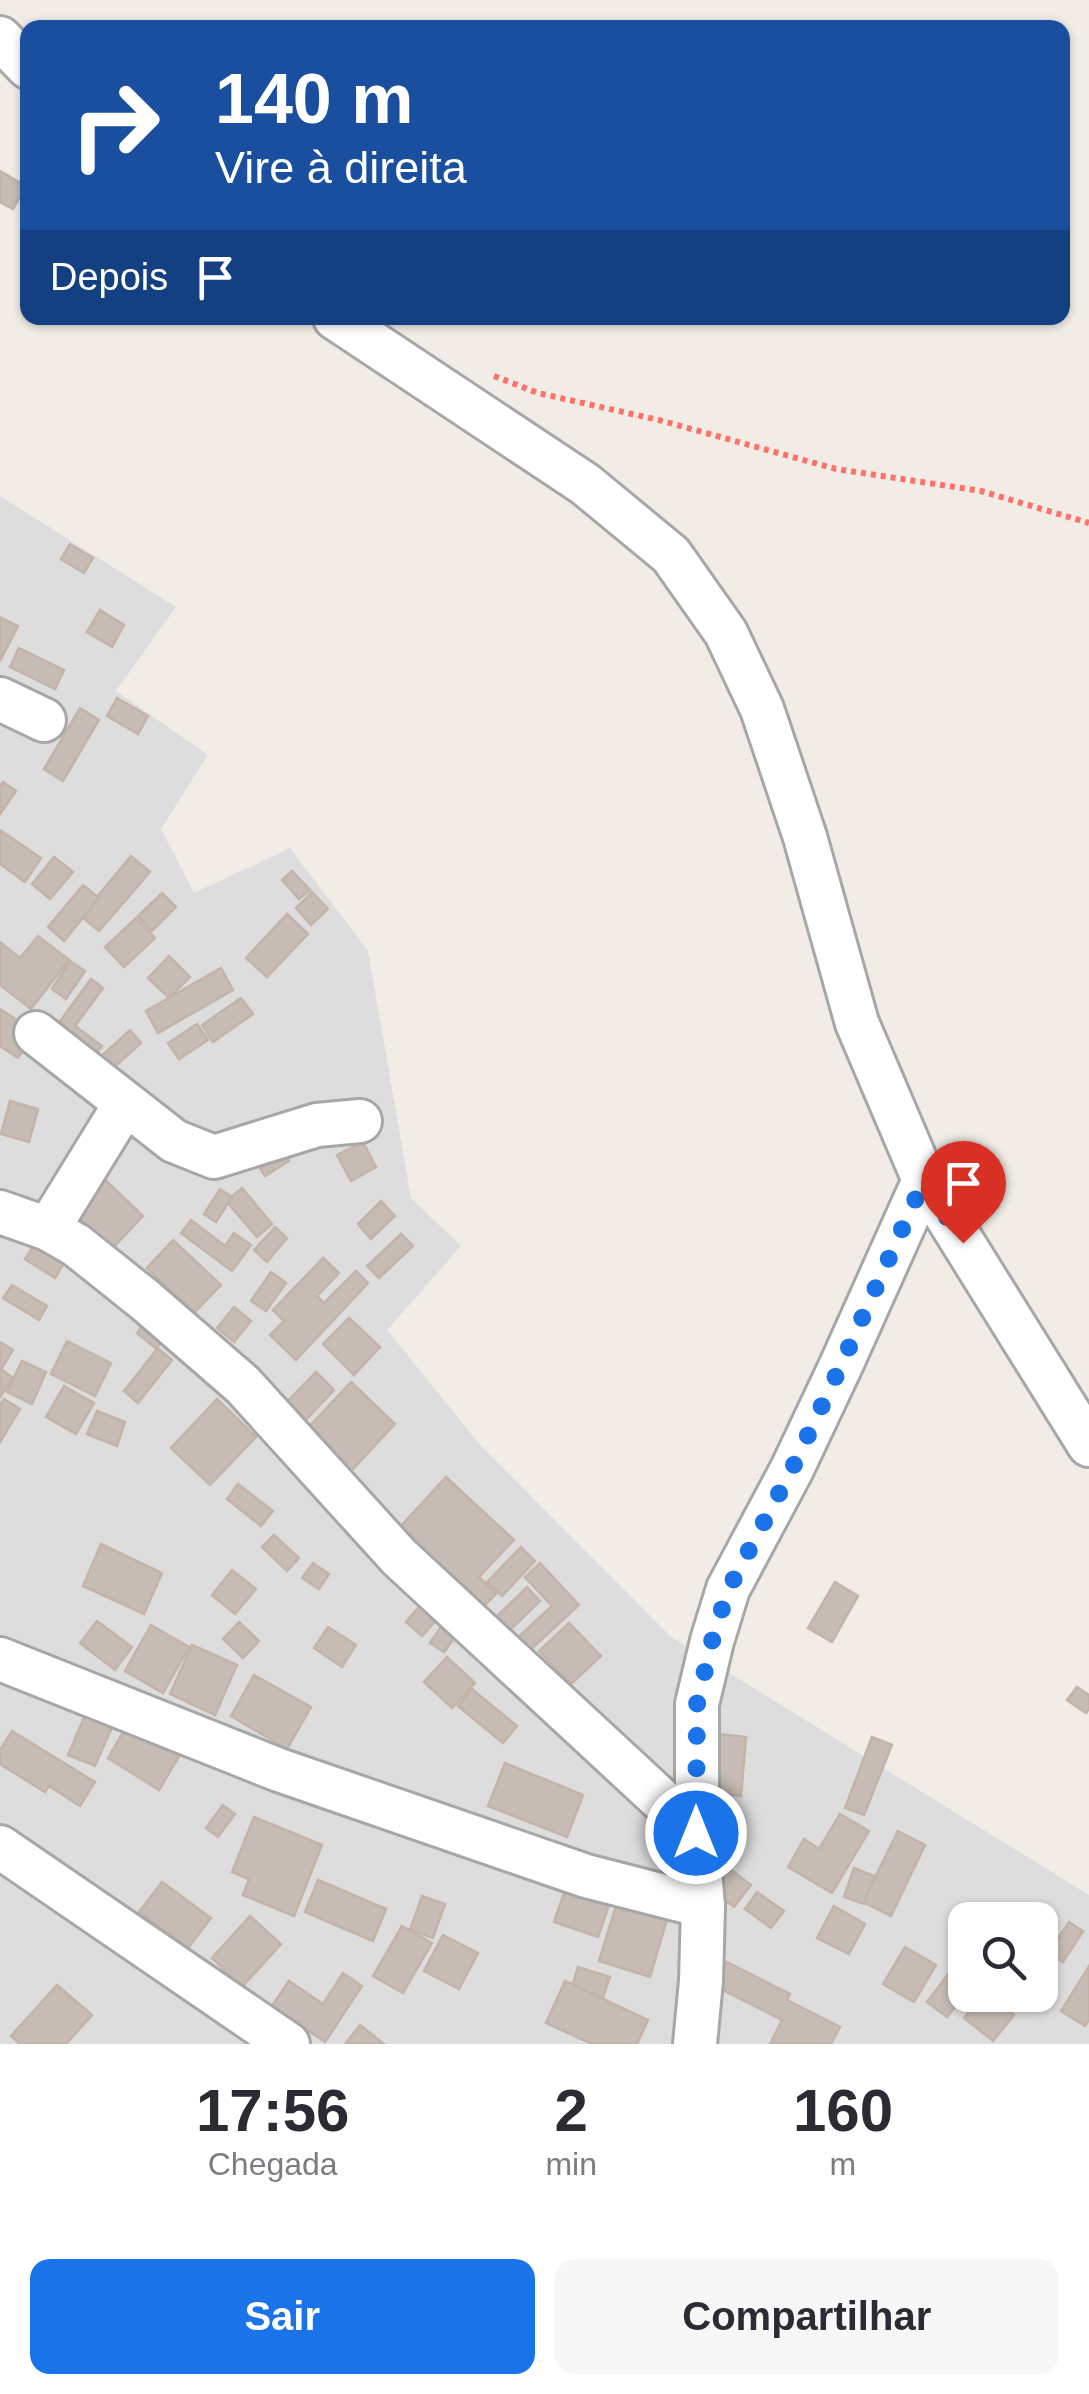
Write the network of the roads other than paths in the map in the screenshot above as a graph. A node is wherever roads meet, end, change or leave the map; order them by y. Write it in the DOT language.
graph roads {
  1 [pos="0,38"];
  2 [pos="20,58"];
  3 [pos="346,325"];
  4 [pos="0,700"];
  5 [pos="44,720"];
  6 [pos="36,1033"];
  7 [pos="126,1104"];
  8 [pos="360,1121"];
  9 [pos="924,1180"];
  10 [pos="0,1212"];
  11 [pos="48,1228"];
  12 [pos="1089,1445"];
  13 [pos="0,1659"];
  14 [pos="696,1833"];
  15 [pos="0,1847"];
  16 [pos="703,1906"];
  17 [pos="288,2044"];
  18 [pos="695,2044"];
  1 -- 2 [label="street"];
  3 -- 9 [label="street"];
  4 -- 5 [label="street"];
  6 -- 7 [label="street"];
  7 -- 8 [label="street"];
  7 -- 11 [label="street"];
  9 -- 12 [label="street"];
  9 -- 14 [label="street"];
  10 -- 11 [label="street"];
  11 -- 14 [label="street"];
  13 -- 16 [label="street"];
  14 -- 16 [label="street"];
  15 -- 17 [label="street"];
  16 -- 18 [label="street"];
}
